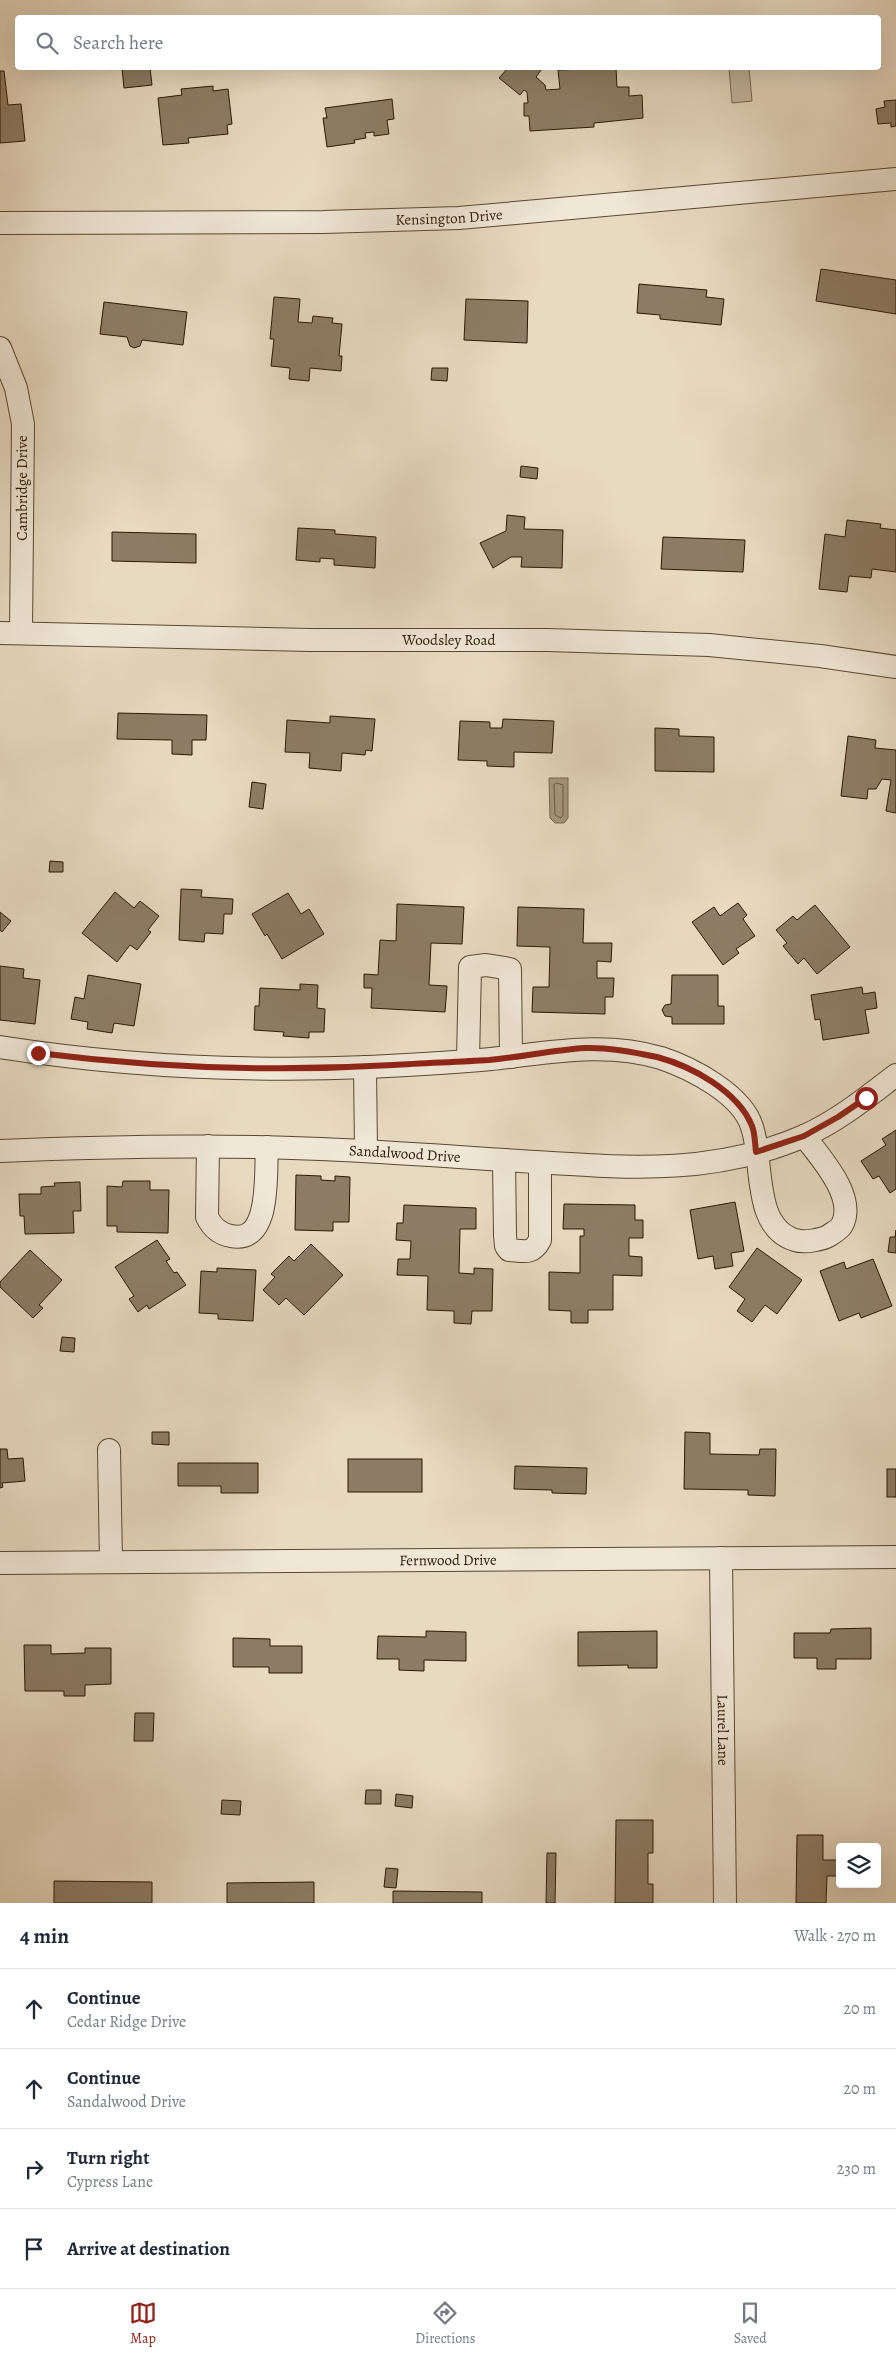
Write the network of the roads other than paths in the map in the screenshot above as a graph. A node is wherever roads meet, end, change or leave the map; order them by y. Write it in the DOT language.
graph roads {
  1 [pos="896,179"];
  2 [pos="0,223"];
  3 [pos="0,348"];
  4 [pos="11,633"];
  5 [pos="896,667"];
  6 [pos="0,1047"];
  7 [pos="511,1056"];
  8 [pos="468,1060"];
  9 [pos="365,1067"];
  10 [pos="896,1074"];
  11 [pos="804,1136"];
  12 [pos="208,1146"];
  13 [pos="267,1147"];
  14 [pos="0,1151"];
  15 [pos="366,1151"];
  16 [pos="756,1152"];
  17 [pos="504,1160"];
  18 [pos="540,1162"];
  19 [pos="109,1450"];
  20 [pos="896,1557"];
  21 [pos="721,1558"];
  22 [pos="111,1562"];
  23 [pos="0,1563"];
  24 [pos="725,1903"];
  1 -- 2 [label="street, Kensington Drive"];
  3 -- 4 [label="street, Cambridge Drive"];
  4 -- 5 [label="street, Woodsley Road"];
  6 -- 9 [label="street"];
  7 -- 8 [label="street"];
  7 -- 8 [label="street"];
  7 -- 16 [label="street"];
  8 -- 9 [label="street"];
  9 -- 15 [label="street"];
  10 -- 11 [label="street, Sandalwood Drive"];
  11 -- 16 [label="street, Sandalwood Drive"];
  11 -- 16 [label="street"];
  12 -- 13 [label="street, Sandalwood Drive"];
  12 -- 13 [label="street"];
  12 -- 14 [label="street, Sandalwood Drive"];
  13 -- 15 [label="street, Sandalwood Drive"];
  15 -- 17 [label="street, Sandalwood Drive"];
  16 -- 18 [label="street, Sandalwood Drive"];
  17 -- 18 [label="street, Sandalwood Drive"];
  17 -- 18 [label="street"];
  19 -- 22 [label="street"];
  20 -- 21 [label="street, Fernwood Drive"];
  21 -- 22 [label="street, Fernwood Drive"];
  21 -- 24 [label="street, Laurel Lane"];
  22 -- 23 [label="street, Fernwood Drive"];
}
